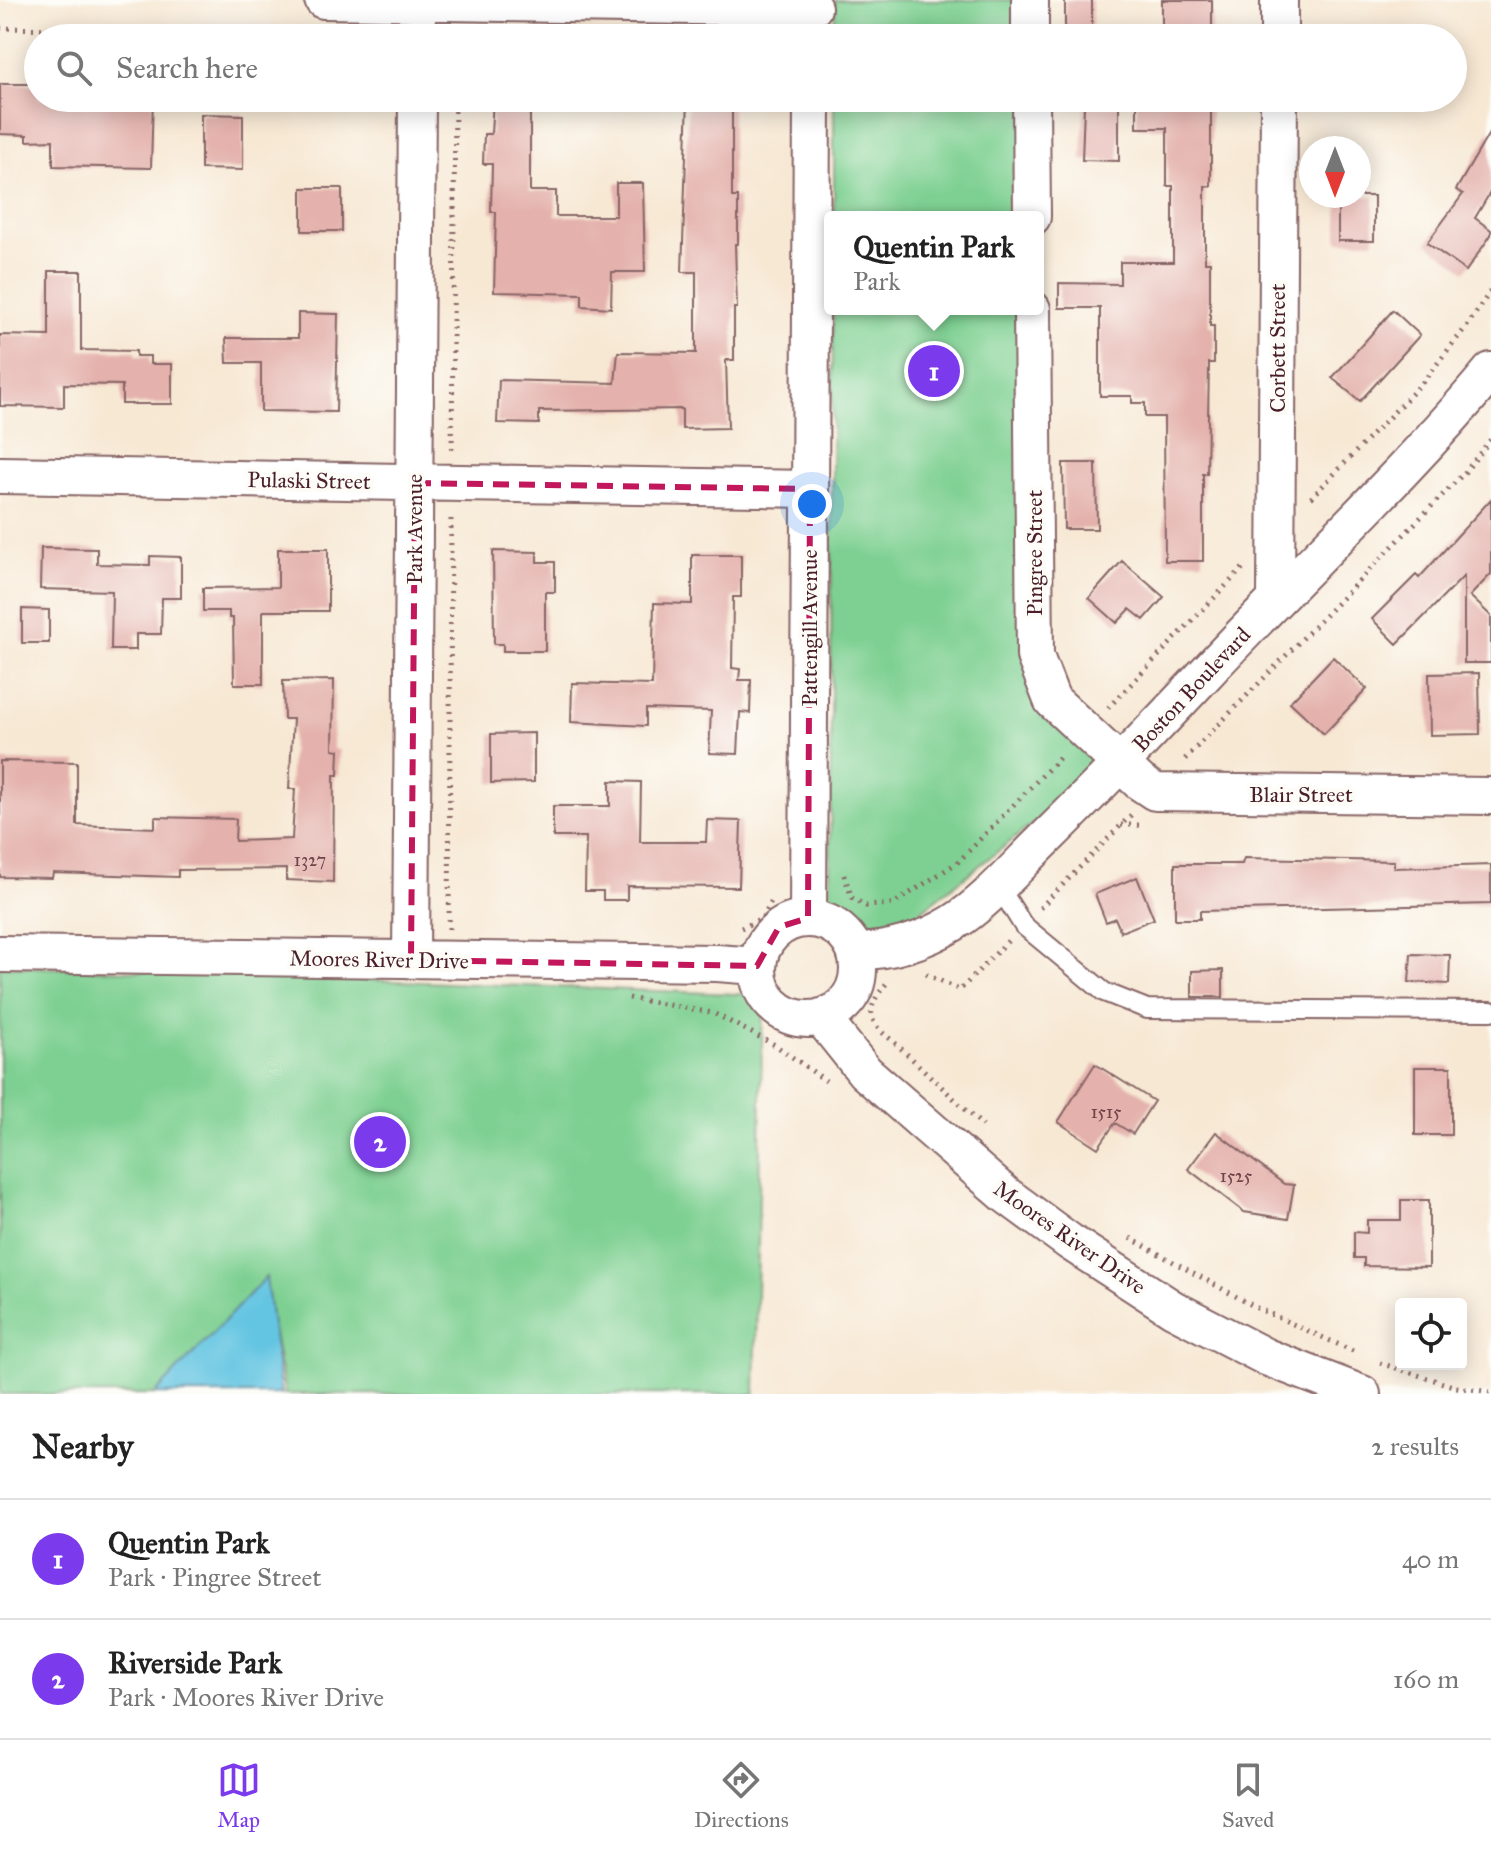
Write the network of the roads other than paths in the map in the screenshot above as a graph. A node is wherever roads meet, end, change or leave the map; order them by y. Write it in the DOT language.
graph roads {
  1 [pos="1030,0"];
  2 [pos="1279,0"];
  3 [pos="417,1"];
  4 [pos="813,15"];
  5 [pos="321,17"];
  6 [pos="417,24"];
  7 [pos="1030,24"];
  8 [pos="1279,24"];
  9 [pos="417,112"];
  10 [pos="812,112"];
  11 [pos="1031,112"];
  12 [pos="1279,112"];
  13 [pos="1032,211"];
  14 [pos="1032,315"];
  15 [pos="1491,371"];
  16 [pos="0,475"];
  17 [pos="415,483"];
  18 [pos="810,489"];
  19 [pos="1276,598"];
  20 [pos="1122,763"];
  21 [pos="1491,796"];
  22 [pos="998,885"];
  23 [pos="808,918"];
  24 [pos="855,952"];
  25 [pos="0,954"];
  26 [pos="411,960"];
  27 [pos="757,966"];
  28 [pos="1491,1011"];
  29 [pos="821,1017"];
  30 [pos="1362,1394"];
  1 -- 7 [label="street"];
  2 -- 8 [label="street"];
  3 -- 4 [label="street"];
  3 -- 5 [label="street"];
  3 -- 6 [label="street"];
  9 -- 17 [label="street, Park Avenue"];
  10 -- 18 [label="street, Pattengill Avenue"];
  11 -- 13 [label="street"];
  12 -- 19 [label="street, Corbett Street"];
  14 -- 20 [label="street, Pingree Street"];
  15 -- 19 [label="street, Boston Boulevard"];
  16 -- 17 [label="street, Pulaski Street"];
  17 -- 18 [label="street, Pulaski Street"];
  17 -- 26 [label="street, Park Avenue"];
  18 -- 23 [label="street, Pattengill Avenue"];
  19 -- 20 [label="street, Boston Boulevard"];
  20 -- 21 [label="street, Blair Street"];
  20 -- 22 [label="street, Boston Boulevard"];
  22 -- 24 [label="street, Boston Boulevard"];
  22 -- 28 [label="lane"];
  23 -- 24 [label="street"];
  23 -- 27 [label="street"];
  24 -- 29 [label="street"];
  25 -- 26 [label="street, Moores River Drive"];
  26 -- 27 [label="street, Moores River Drive"];
  27 -- 29 [label="street"];
  29 -- 30 [label="street, Moores River Drive"];
}
